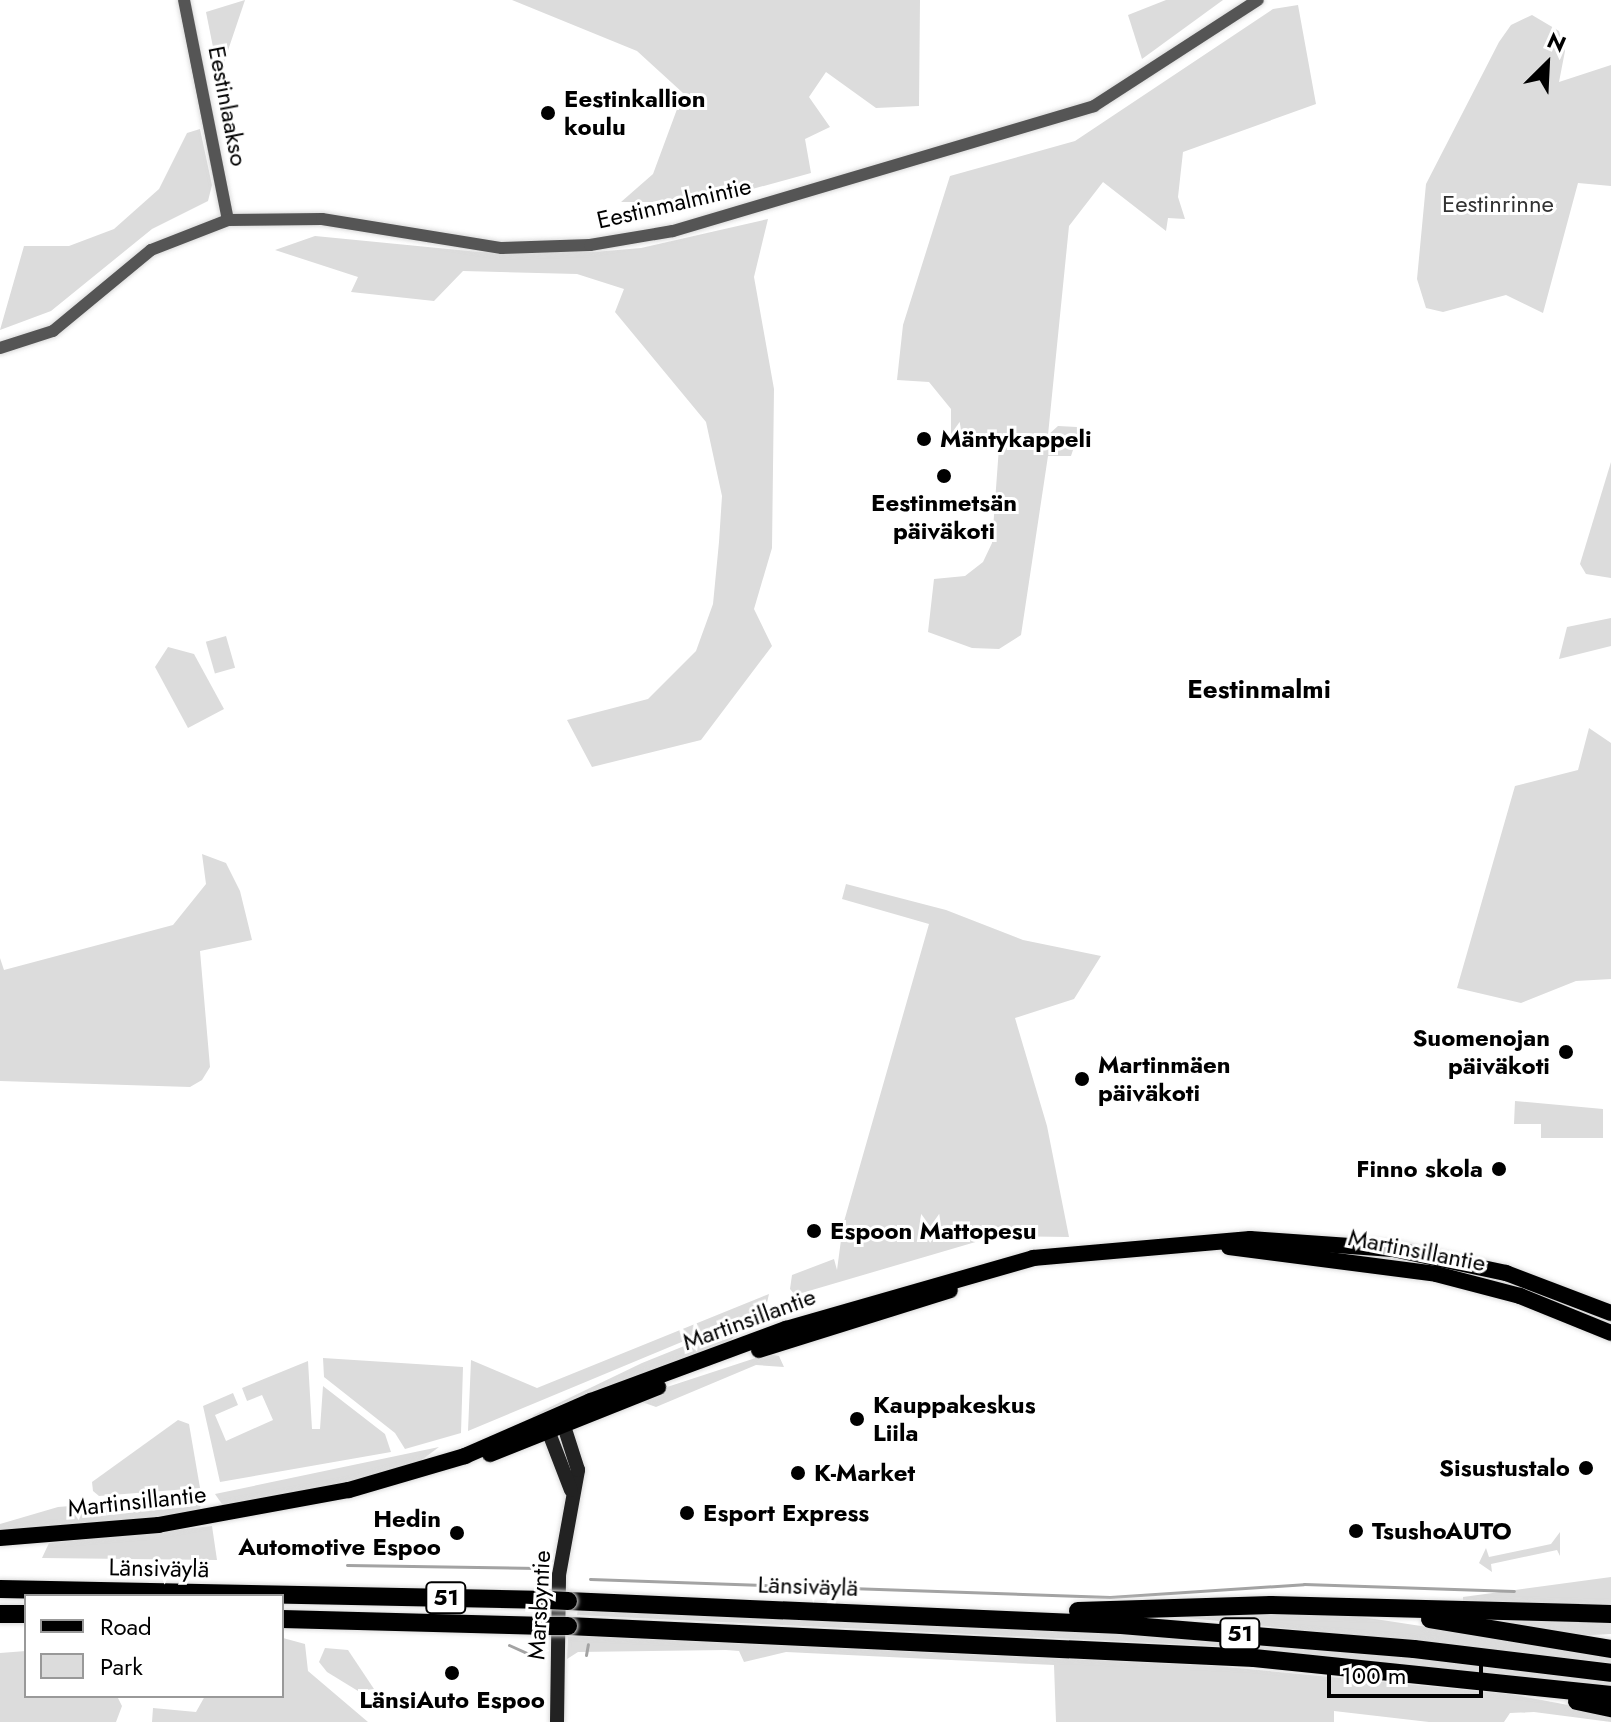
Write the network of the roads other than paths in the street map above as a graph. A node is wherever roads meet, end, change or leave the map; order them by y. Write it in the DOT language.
graph roads {
  1 [pos="184,0"];
  2 [pos="1258,0"];
  3 [pos="228,220"];
  4 [pos="0,348"];
  5 [pos="1207,1243"];
  6 [pos="1611,1313"];
  7 [pos="1611,1333"];
  8 [pos="555,1426"];
  9 [pos="0,1538"];
  10 [pos="0,1589"];
  11 [pos="249,1594"];
  12 [pos="284,1595"];
  13 [pos="1352,1609"];
  14 [pos="868,1612"];
  15 [pos="0,1614"];
  16 [pos="24,1614"];
  17 [pos="1611,1614"];
  18 [pos="284,1619"];
  19 [pos="1611,1649"];
  20 [pos="1413,1673"];
  21 [pos="1611,1673"];
  22 [pos="1611,1695"];
  23 [pos="1611,1708"];
  24 [pos="557,1722"];
  1 -- 3 [label="street, Eestinlaakso"];
  2 -- 3 [label="street, Eestinmalmintie"];
  3 -- 4 [label="street, Eestinmalmintie"];
  5 -- 6 [label="main road, Martinsillantie"];
  5 -- 7 [label="main road, Martinsillantie"];
  5 -- 8 [label="main road, Martinsillantie"];
  8 -- 9 [label="main road, Martinsillantie"];
  8 -- 24 [label="main road, Marsbyntie"];
  10 -- 11 [label="highway, Länsiväylä / 51, bridge"];
  12 -- 14 [label="highway, Länsiväylä / 51, bridge"];
  13 -- 14 [label="highway"];
  13 -- 17 [label="highway"];
  13 -- 19 [label="highway"];
  14 -- 21 [label="highway, Länsiväylä / 51"];
  15 -- 16 [label="highway"];
  18 -- 20 [label="highway, Länsiväylä / 51, bridge"];
  20 -- 22 [label="highway, Länsiväylä / 51"];
  20 -- 23 [label="highway"];
}
